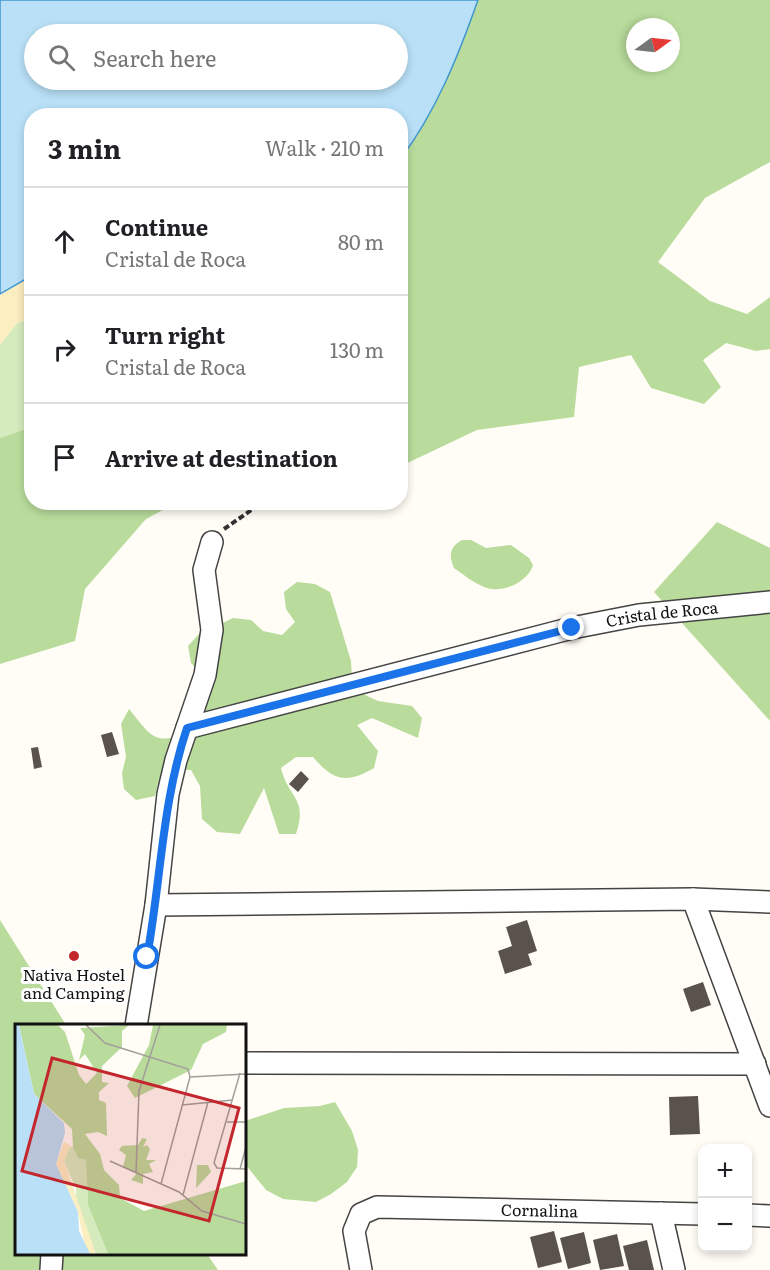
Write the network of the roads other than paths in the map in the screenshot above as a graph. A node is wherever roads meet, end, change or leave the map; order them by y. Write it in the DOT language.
graph roads {
  1 [pos="212,542"];
  2 [pos="770,602"];
  3 [pos="187,728"];
  4 [pos="693,899"];
  5 [pos="770,902"];
  6 [pos="156,904"];
  7 [pos="136,1024"];
  8 [pos="246,1063"];
  9 [pos="755,1064"];
  10 [pos="770,1106"];
  11 [pos="661,1213"];
  12 [pos="698,1214"];
  13 [pos="752,1215"];
  14 [pos="770,1216"];
  15 [pos="52,1255"];
  16 [pos="51,1270"];
  17 [pos="361,1270"];
  18 [pos="674,1270"];
  1 -- 3 [label="street"];
  2 -- 3 [label="street, Cristal de Roca"];
  3 -- 6 [label="street"];
  4 -- 5 [label="street"];
  4 -- 6 [label="street"];
  4 -- 9 [label="street"];
  6 -- 7 [label="street"];
  8 -- 9 [label="street"];
  9 -- 10 [label="street"];
  11 -- 12 [label="street, Cornalina"];
  11 -- 17 [label="street, Cornalina"];
  11 -- 18 [label="street"];
  13 -- 14 [label="street"];
  15 -- 16 [label="street"];
}
